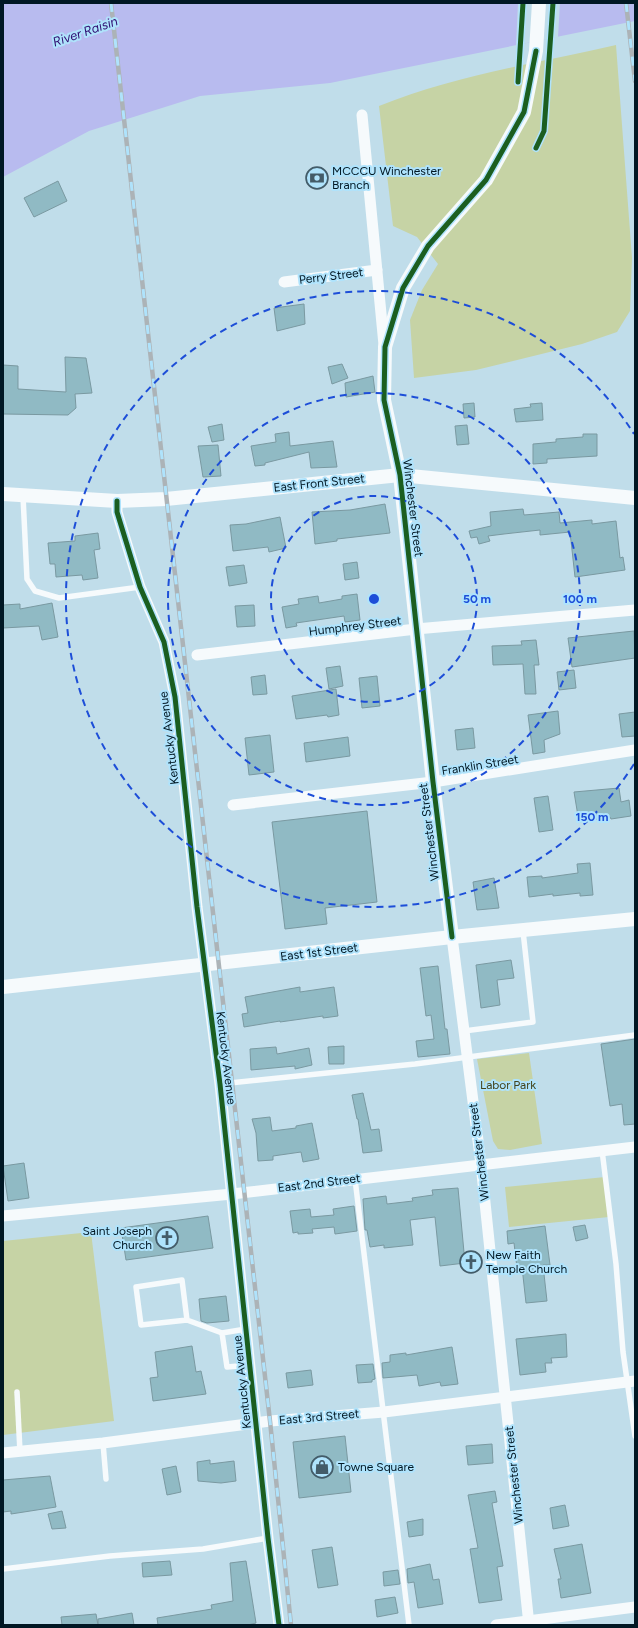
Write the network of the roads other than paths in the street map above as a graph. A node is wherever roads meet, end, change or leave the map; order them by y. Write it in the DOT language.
graph roads {
  1 [pos="538,3"];
  2 [pos="362,115"];
  3 [pos="377,270"];
  4 [pos="284,282"];
  5 [pos="385,348"];
  6 [pos="400,475"];
  7 [pos="3,494"];
  8 [pos="23,496"];
  9 [pos="635,498"];
  10 [pos="117,501"];
  11 [pos="140,587"];
  12 [pos="635,610"];
  13 [pos="416,629"];
  14 [pos="196,655"];
  15 [pos="635,750"];
  16 [pos="433,782"];
  17 [pos="233,805"];
  18 [pos="635,920"];
  19 [pos="523,930"];
  20 [pos="452,937"];
  21 [pos="204,966"];
  22 [pos="3,987"];
  23 [pos="464,1030"];
  24 [pos="635,1034"];
  25 [pos="467,1057"];
  26 [pos="220,1084"];
  27 [pos="635,1147"];
  28 [pos="602,1150"];
  29 [pos="481,1164"];
  30 [pos="355,1179"];
  31 [pos="232,1194"];
  32 [pos="3,1216"];
  33 [pos="187,1320"];
  34 [pos="246,1329"];
  35 [pos="222,1333"];
  36 [pos="250,1365"];
  37 [pos="632,1381"];
  38 [pos="17,1392"];
  39 [pos="506,1397"];
  40 [pos="384,1412"];
  41 [pos="257,1423"];
  42 [pos="635,1436"];
  43 [pos="102,1443"];
  44 [pos="20,1452"];
  45 [pos="3,1453"];
  46 [pos="106,1478"];
  47 [pos="268,1538"];
  48 [pos="3,1569"];
  49 [pos="635,1607"];
  50 [pos="529,1623"];
  51 [pos="279,1625"];
  52 [pos="409,1625"];
  53 [pos="496,1625"];
  1 -- 5 [label="street, Winchester Street"];
  2 -- 3 [label="street, Winchester Street"];
  3 -- 4 [label="street, Perry Street"];
  3 -- 5 [label="street, Winchester Street"];
  5 -- 6 [label="street, Winchester Street"];
  6 -- 9 [label="street, East Front Street"];
  6 -- 10 [label="street, East Front Street"];
  6 -- 13 [label="street, Winchester Street"];
  7 -- 8 [label="street, East Front Street"];
  8 -- 10 [label="street, East Front Street"];
  8 -- 11 [label="lane"];
  10 -- 11 [label="street, Kentucky Avenue"];
  11 -- 21 [label="street, Kentucky Avenue"];
  12 -- 13 [label="street, Humphrey Street"];
  13 -- 14 [label="street, Humphrey Street"];
  13 -- 16 [label="street, Winchester Street"];
  15 -- 16 [label="street, Franklin Street"];
  16 -- 17 [label="street, Franklin Street"];
  16 -- 20 [label="street, Winchester Street"];
  18 -- 19 [label="street, East 1st Street"];
  19 -- 20 [label="street, East 1st Street"];
  19 -- 23 [label="lane"];
  20 -- 21 [label="street, East 1st Street"];
  20 -- 23 [label="street, Winchester Street"];
  21 -- 22 [label="street, East 1st Street"];
  21 -- 26 [label="street, Kentucky Avenue"];
  23 -- 25 [label="street, Winchester Street"];
  24 -- 25 [label="lane"];
  25 -- 26 [label="lane"];
  25 -- 29 [label="street, Winchester Street"];
  26 -- 31 [label="street, Kentucky Avenue"];
  27 -- 28 [label="street, East 2nd Street"];
  28 -- 29 [label="street, East 2nd Street"];
  28 -- 37 [label="lane"];
  29 -- 30 [label="street, East 2nd Street"];
  29 -- 39 [label="street, Winchester Street"];
  30 -- 31 [label="street, East 2nd Street"];
  30 -- 40 [label="lane"];
  31 -- 32 [label="street, East 2nd Street"];
  31 -- 34 [label="street, Kentucky Avenue"];
  33 -- 33 [label="lane"];
  33 -- 35 [label="lane"];
  34 -- 35 [label="lane"];
  34 -- 36 [label="street, Kentucky Avenue"];
  35 -- 36 [label="lane"];
  36 -- 41 [label="street, Kentucky Avenue"];
  37 -- 39 [label="street, East 3rd Street"];
  37 -- 42 [label="lane"];
  38 -- 44 [label="lane"];
  39 -- 40 [label="street, East 3rd Street"];
  39 -- 50 [label="street, Winchester Street"];
  40 -- 41 [label="street, East 3rd Street"];
  40 -- 52 [label="lane"];
  41 -- 43 [label="street, East 3rd Street"];
  41 -- 47 [label="street, Kentucky Avenue"];
  43 -- 44 [label="street, East 3rd Street"];
  43 -- 46 [label="lane"];
  44 -- 45 [label="street, East 3rd Street"];
  47 -- 48 [label="lane"];
  47 -- 51 [label="street, Kentucky Avenue"];
  49 -- 50 [label="street"];
  50 -- 53 [label="street"];
}
